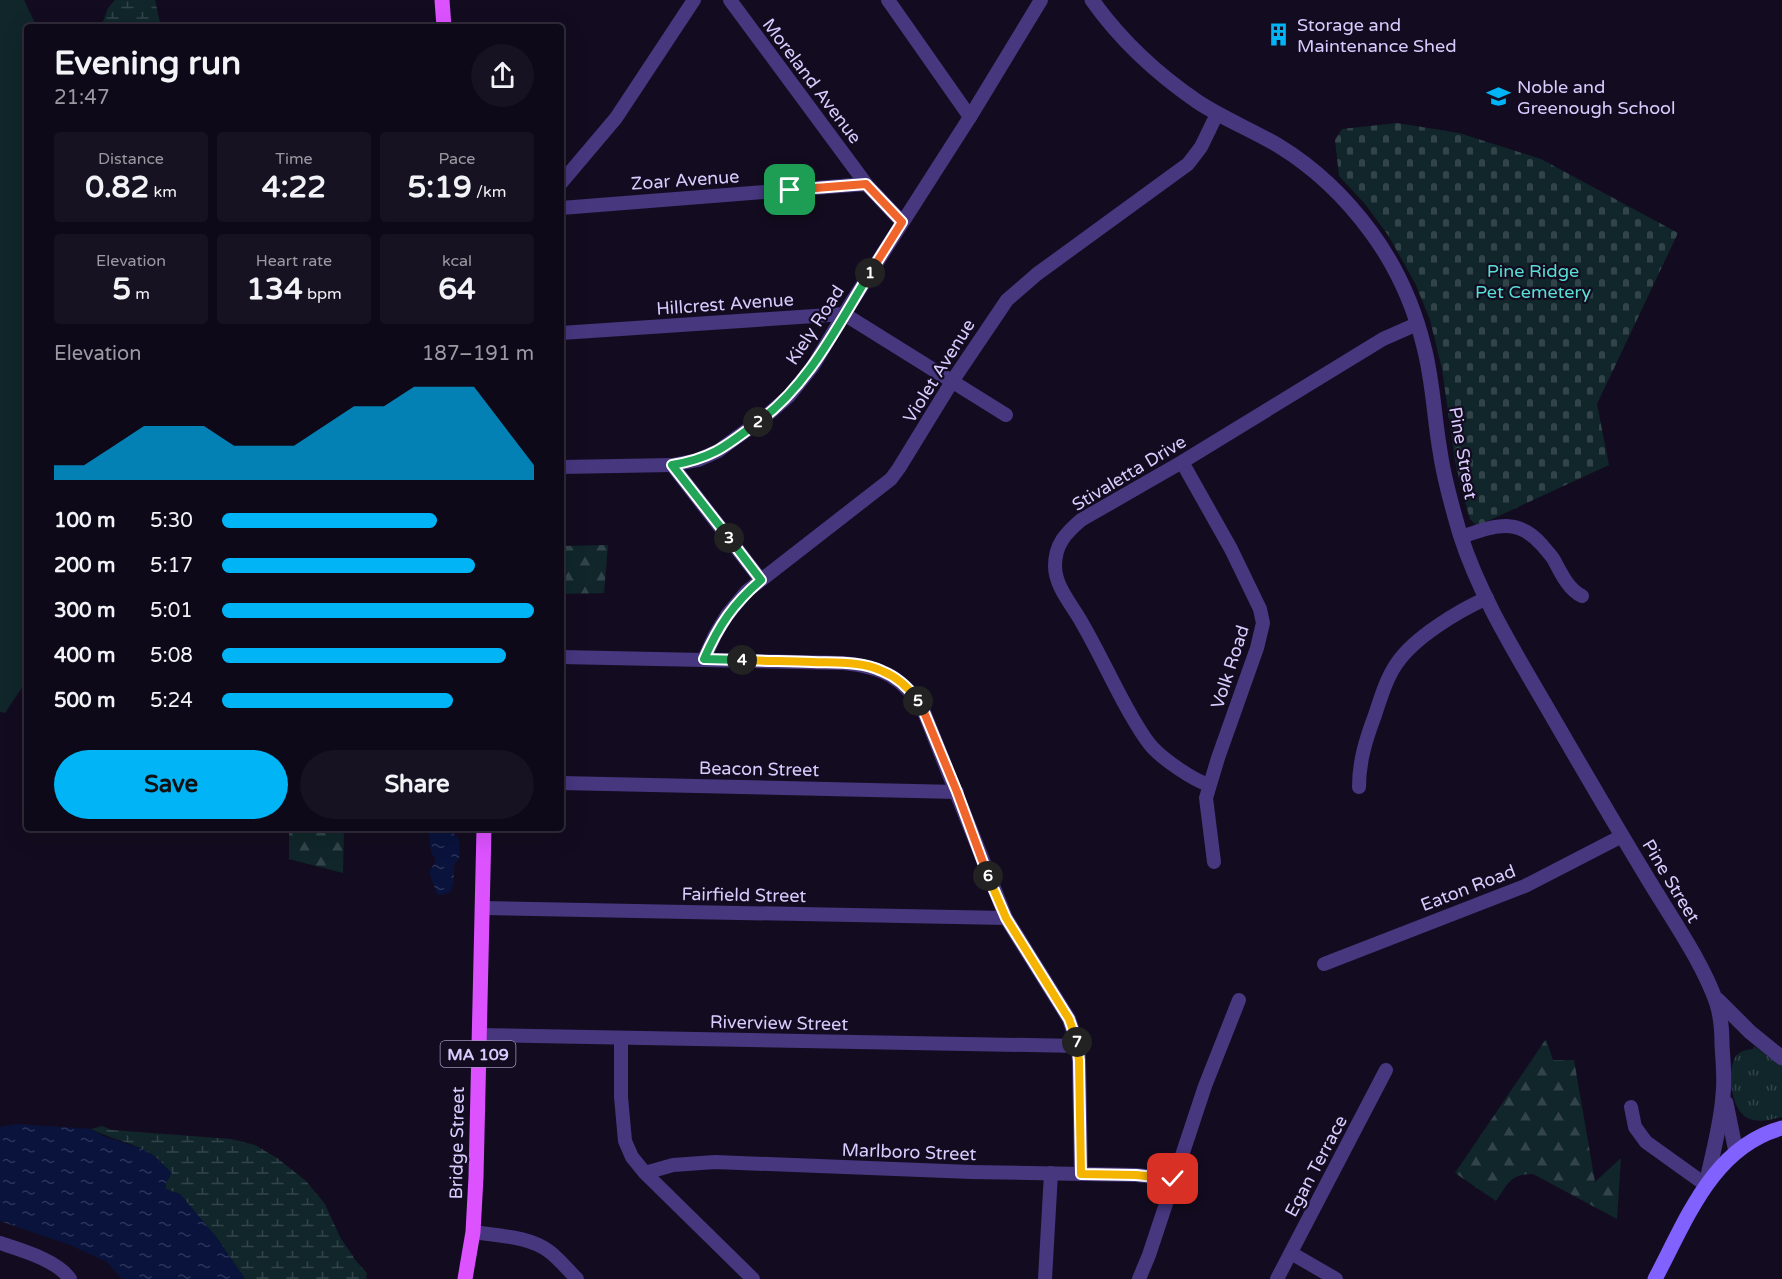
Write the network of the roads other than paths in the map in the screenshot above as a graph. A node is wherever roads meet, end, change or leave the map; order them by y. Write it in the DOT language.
graph roads {
  1 [pos="442,0"];
  2 [pos="694,0"];
  3 [pos="730,0"];
  4 [pos="888,0"];
  5 [pos="1041,0"];
  6 [pos="1092,0"];
  7 [pos="444,24"];
  8 [pos="1217,114"];
  9 [pos="970,117"];
  10 [pos="564,179"];
  11 [pos="866,184"];
  12 [pos="564,208"];
  13 [pos="902,222"];
  14 [pos="844,314"];
  15 [pos="1417,324"];
  16 [pos="564,333"];
  17 [pos="953,381"];
  18 [pos="1006,415"];
  19 [pos="1182,462"];
  20 [pos="672,465"];
  21 [pos="564,467"];
  22 [pos="1461,537"];
  23 [pos="761,580"];
  24 [pos="1582,596"];
  25 [pos="1486,598"];
  26 [pos="564,657"];
  27 [pos="704,659"];
  28 [pos="564,783"];
  29 [pos="1209,785"];
  30 [pos="1359,787"];
  31 [pos="957,792"];
  32 [pos="484,831"];
  33 [pos="1622,836"];
  34 [pos="1214,862"];
  35 [pos="482,908"];
  36 [pos="1006,918"];
  37 [pos="1324,964"];
  38 [pos="1714,995"];
  39 [pos="1239,999"];
  40 [pos="479,1035"];
  41 [pos="621,1038"];
  42 [pos="1078,1046"];
  43 [pos="1782,1058"];
  44 [pos="1386,1071"];
  45 [pos="1724,1085"];
  46 [pos="1631,1107"];
  47 [pos="1782,1128"];
  48 [pos="1736,1152"];
  49 [pos="645,1173"];
  50 [pos="1051,1173"];
  51 [pos="1081,1174"];
  52 [pos="1173,1179"];
  53 [pos="1706,1185"];
  54 [pos="473,1232"];
  55 [pos="0,1242"];
  56 [pos="1291,1252"];
  57 [pos="70,1279"];
  58 [pos="465,1279"];
  59 [pos="577,1279"];
  60 [pos="753,1279"];
  61 [pos="1045,1279"];
  62 [pos="1139,1279"];
  63 [pos="1277,1279"];
  64 [pos="1336,1279"];
  65 [pos="1655,1279"];
  1 -- 7 [label="main road"];
  2 -- 10 [label="street"];
  3 -- 11 [label="street, Moreland Avenue"];
  4 -- 9 [label="street"];
  5 -- 9 [label="street, Kiely Road"];
  6 -- 8 [label="street, Pine Street"];
  8 -- 15 [label="street, Pine Street"];
  8 -- 17 [label="street, Violet Avenue"];
  9 -- 13 [label="street, Kiely Road"];
  11 -- 12 [label="street, Zoar Avenue"];
  11 -- 13 [label="street"];
  13 -- 14 [label="street, Kiely Road"];
  14 -- 16 [label="street, Hillcrest Avenue"];
  14 -- 17 [label="street"];
  14 -- 20 [label="street, Kiely Road"];
  15 -- 19 [label="street, Stivaletta Drive"];
  15 -- 22 [label="street, Pine Street"];
  17 -- 18 [label="street"];
  17 -- 23 [label="street, Violet Avenue"];
  19 -- 29 [label="street, Volk Road"];
  19 -- 29 [label="street, Stivaletta Drive"];
  20 -- 21 [label="street, Kiely Road"];
  20 -- 23 [label="street"];
  22 -- 24 [label="street"];
  22 -- 25 [label="street, Pine Street"];
  23 -- 27 [label="street, Violet Avenue"];
  25 -- 30 [label="street"];
  25 -- 33 [label="street, Pine Street"];
  26 -- 27 [label="street"];
  27 -- 31 [label="street"];
  28 -- 31 [label="street, Beacon Street"];
  29 -- 34 [label="street, Volk Road"];
  31 -- 36 [label="street"];
  32 -- 35 [label="main road, Bridge Street / MA 109"];
  33 -- 37 [label="street, Eaton Road"];
  33 -- 38 [label="street, Pine Street"];
  35 -- 36 [label="street, Fairfield Street"];
  35 -- 40 [label="main road, Bridge Street / MA 109"];
  36 -- 42 [label="street"];
  38 -- 43 [label="street, Pine Street"];
  38 -- 45 [label="street, Pine Street"];
  39 -- 52 [label="street"];
  40 -- 41 [label="street, Riverview Street"];
  40 -- 54 [label="main road, Bridge Street / MA 109"];
  41 -- 42 [label="street, Riverview Street"];
  41 -- 49 [label="street"];
  42 -- 51 [label="street"];
  44 -- 56 [label="street, Egan Terrace"];
  45 -- 48 [label="street, Pine Street"];
  45 -- 53 [label="street, Pine Street"];
  46 -- 53 [label="street"];
  47 -- 48 [label="main road"];
  48 -- 53 [label="main road"];
  49 -- 50 [label="street, Marlboro Street"];
  49 -- 60 [label="street"];
  50 -- 51 [label="street, Marlboro Street"];
  50 -- 61 [label="street"];
  51 -- 52 [label="street, Marlboro Street"];
  52 -- 62 [label="street"];
  53 -- 65 [label="main road"];
  54 -- 58 [label="main road, Bridge Street / MA 109"];
  54 -- 59 [label="street"];
  55 -- 57 [label="street"];
  56 -- 63 [label="street, Egan Terrace"];
  56 -- 64 [label="street"];
}
